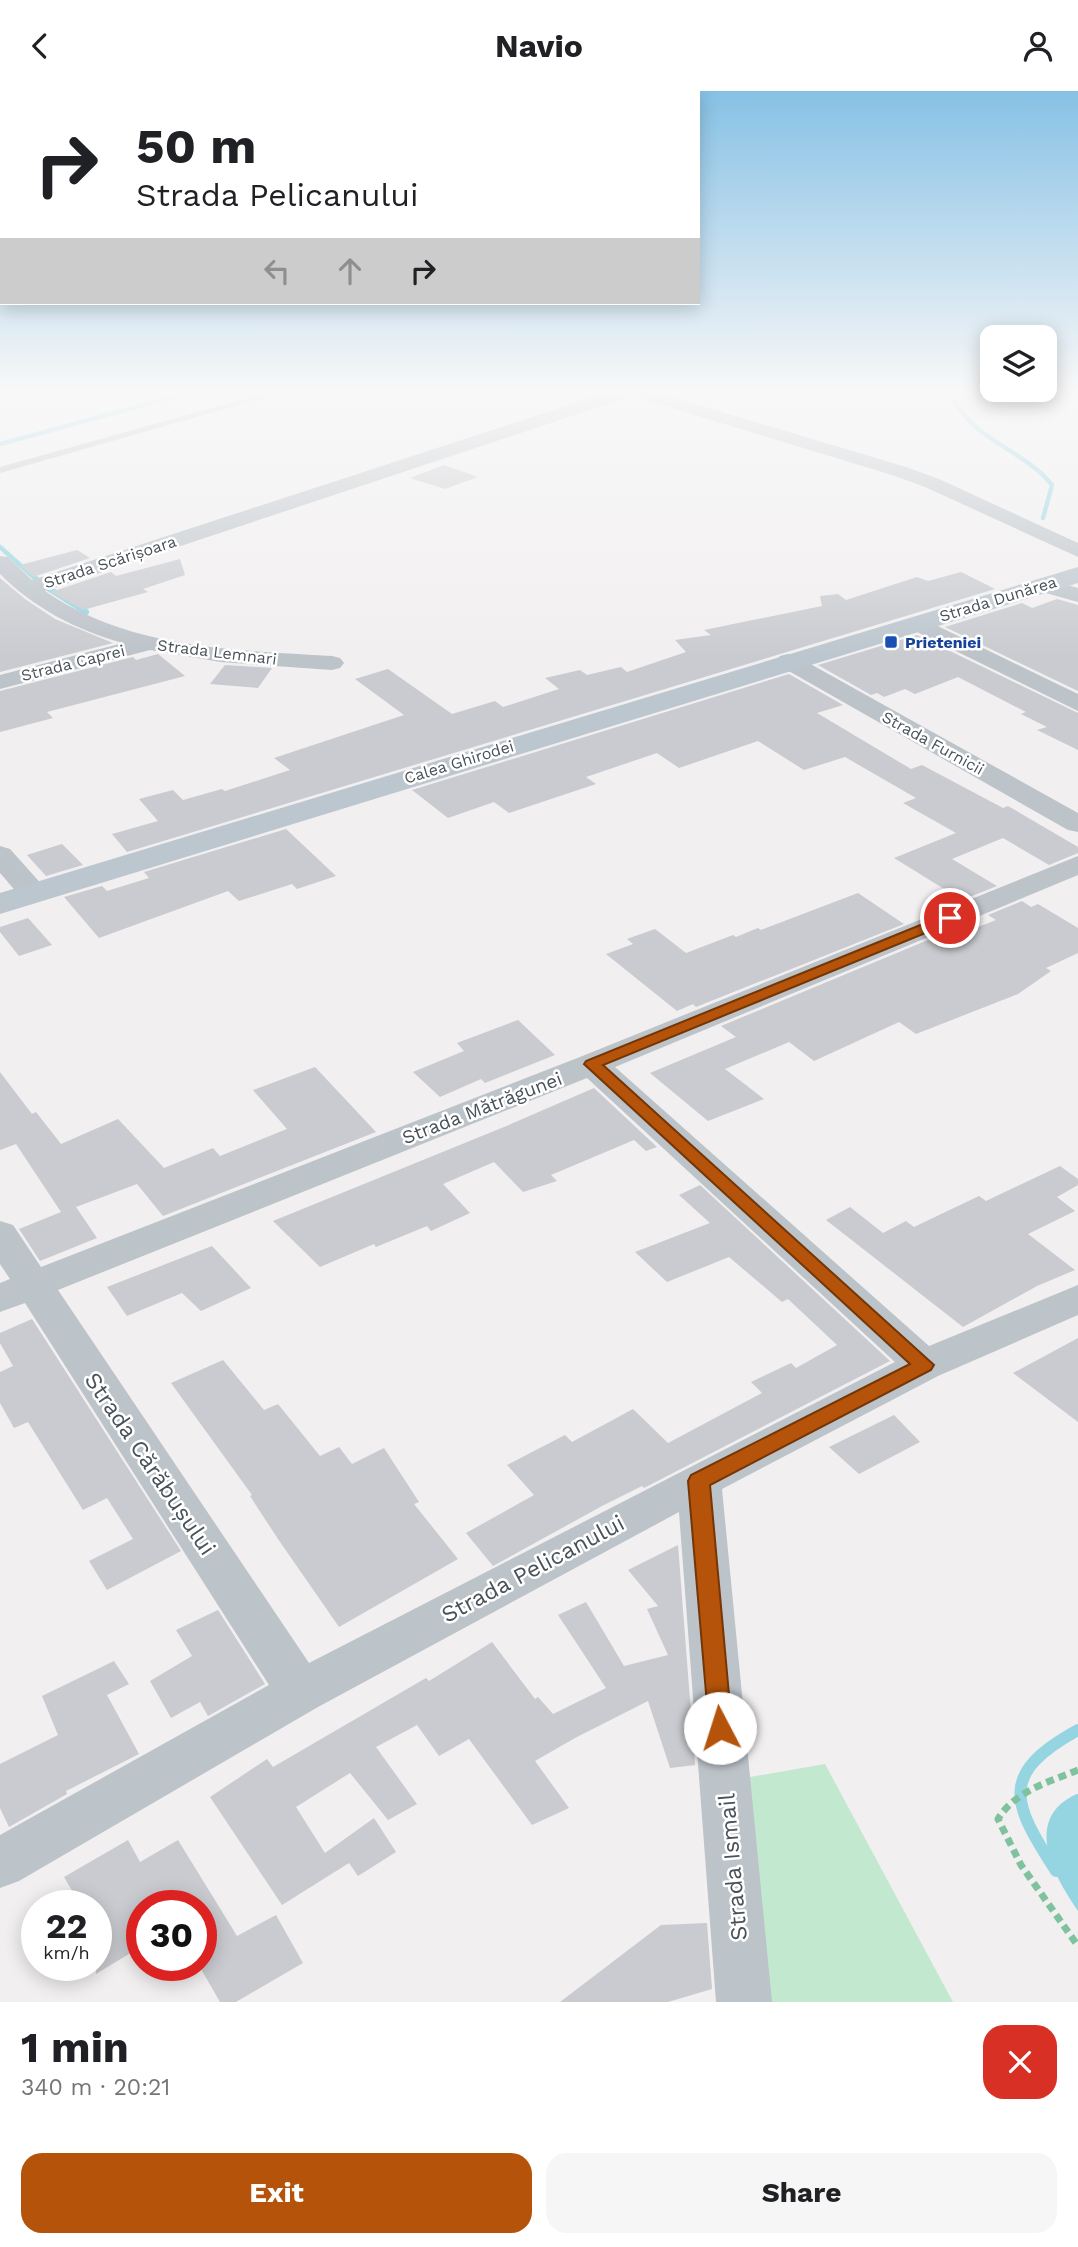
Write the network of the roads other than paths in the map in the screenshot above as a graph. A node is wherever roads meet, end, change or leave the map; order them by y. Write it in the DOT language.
graph roads {
  1 [pos="363,478"];
  2 [pos="915,478"];
  3 [pos="1078,551"];
  4 [pos="0,562"];
  5 [pos="1078,575"];
  6 [pos="1043,585"];
  7 [pos="28,589"];
  8 [pos="1078,595"];
  9 [pos="919,624"];
  10 [pos="146,644"];
  11 [pos="788,661"];
  12 [pos="332,663"];
  13 [pos="0,682"];
  14 [pos="1078,704"];
  15 [pos="1078,824"];
  16 [pos="0,855"];
  17 [pos="1078,865"];
  18 [pos="34,893"];
  19 [pos="0,904"];
  20 [pos="592,1064"];
  21 [pos="0,1234"];
  22 [pos="16,1292"];
  23 [pos="1078,1299"];
  24 [pos="924,1365"];
  25 [pos="699,1481"];
  26 [pos="301,1692"];
  27 [pos="0,1863"];
  28 [pos="744,2002"];
  1 -- 7 [label="street, Strada Scărișoara"];
  2 -- 3 [label="street"];
  4 -- 7 [label="street, Strada Lemnari"];
  5 -- 6 [label="street, Strada Dunărea"];
  6 -- 8 [label="street"];
  6 -- 9 [label="street, Strada Dunărea"];
  7 -- 10 [label="street, Strada Lemnari"];
  9 -- 11 [label="street, Calea Ghirodei"];
  9 -- 14 [label="street"];
  10 -- 12 [label="street, Strada Lemnari"];
  10 -- 13 [label="street, Strada Caprei"];
  11 -- 15 [label="street, Strada Furnicii"];
  11 -- 18 [label="street, Calea Ghirodei"];
  16 -- 18 [label="street"];
  17 -- 20 [label="street, Strada Mătrăgunei"];
  18 -- 19 [label="street, Calea Ghirodei"];
  20 -- 22 [label="street, Strada Mătrăgunei"];
  20 -- 24 [label="street"];
  21 -- 22 [label="street, Strada Cărăbușului"];
  22 -- 26 [label="street, Strada Cărăbușului"];
  23 -- 24 [label="street, Strada Pelicanului"];
  24 -- 25 [label="street, Strada Pelicanului"];
  25 -- 26 [label="street, Strada Pelicanului"];
  25 -- 28 [label="street, Strada Ismail"];
  26 -- 27 [label="street, Strada Pelicanului"];
}
